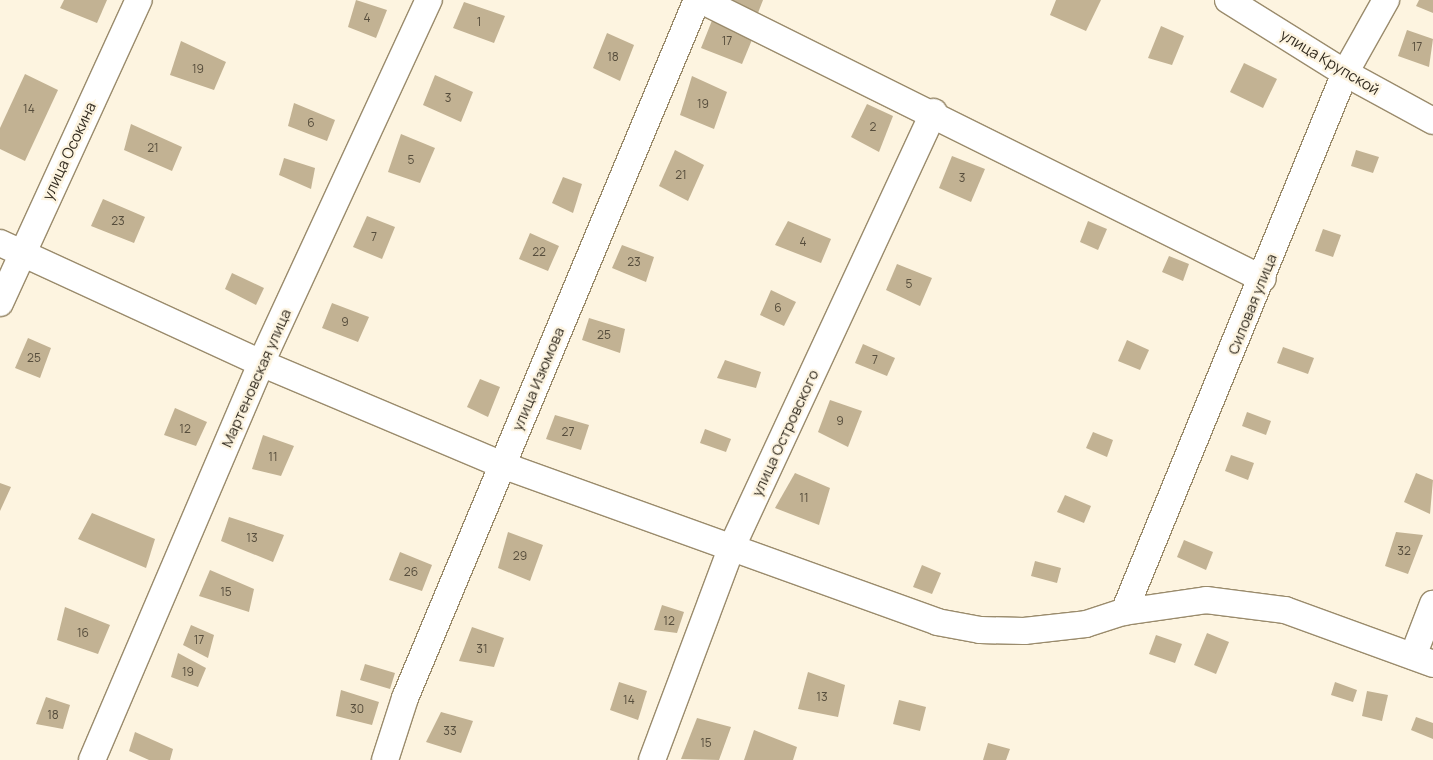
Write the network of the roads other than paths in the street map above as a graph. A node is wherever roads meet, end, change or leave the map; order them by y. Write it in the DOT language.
graph roads {
  1 [pos="139,0"];
  2 [pos="429,0"];
  3 [pos="697,0"];
  4 [pos="701,0"];
  5 [pos="1228,0"];
  6 [pos="1386,0"];
  7 [pos="1345,73"];
  8 [pos="934,112"];
  9 [pos="1433,120"];
  10 [pos="11,248"];
  11 [pos="1263,279"];
  12 [pos="0,303"];
  13 [pos="261,363"];
  14 [pos="502,465"];
  15 [pos="730,551"];
  16 [pos="1433,604"];
  17 [pos="1124,612"];
  18 [pos="1423,660"];
  19 [pos="92,760"];
  20 [pos="385,760"];
  21 [pos="652,760"];
  1 -- 10 [label="street, улица Осокина"];
  2 -- 13 [label="street, Мартеновская улица"];
  3 -- 14 [label="street, улица Изюмова"];
  4 -- 8 [label="street"];
  5 -- 7 [label="street, улица Крупской"];
  6 -- 7 [label="street, Силовая улица"];
  7 -- 9 [label="street, улица Крупской"];
  7 -- 11 [label="street, Силовая улица"];
  8 -- 11 [label="street"];
  8 -- 15 [label="street, улица Островского"];
  10 -- 12 [label="street, улица Осокина"];
  10 -- 13 [label="street"];
  11 -- 17 [label="street, Силовая улица"];
  13 -- 14 [label="street"];
  13 -- 19 [label="street, Мартеновская улица"];
  14 -- 15 [label="street"];
  14 -- 20 [label="street, улица Изюмова"];
  15 -- 17 [label="street"];
  15 -- 21 [label="street, улица Островского"];
  16 -- 18 [label="street"];
  17 -- 18 [label="street"];
}
